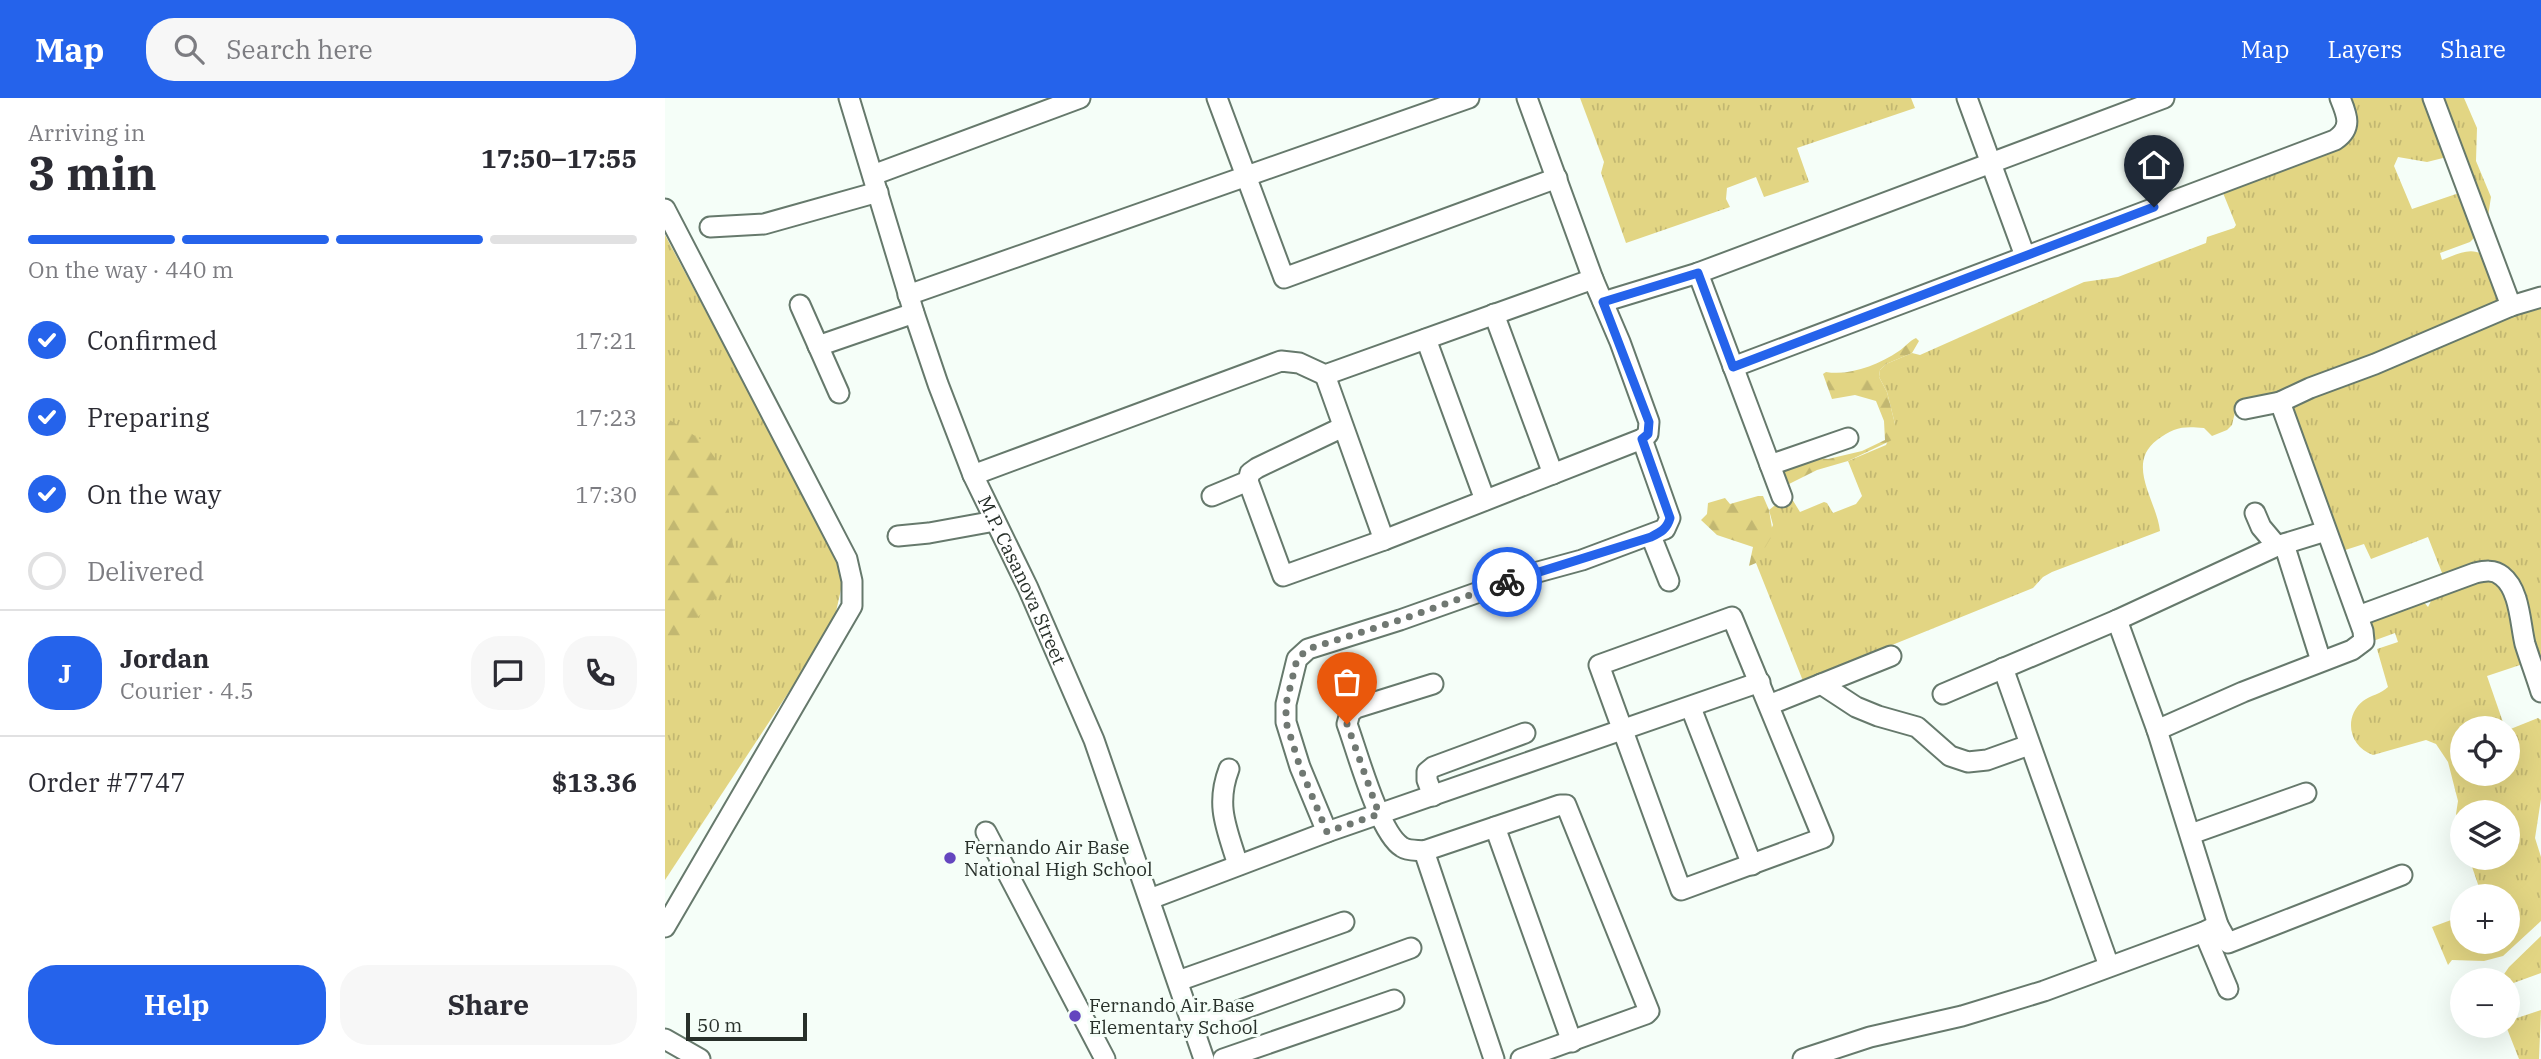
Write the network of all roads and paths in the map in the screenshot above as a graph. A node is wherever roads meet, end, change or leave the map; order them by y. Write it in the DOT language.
graph roads {
  1 [pos="849,98"];
  2 [pos="1080,98"];
  3 [pos="1217,98"];
  4 [pos="1469,98"];
  5 [pos="1527,98"];
  6 [pos="1967,98"];
  7 [pos="2164,98"];
  8 [pos="2340,98"];
  9 [pos="2433,98"];
  10 [pos="1990,162"];
  11 [pos="1246,176"];
  12 [pos="1557,178"];
  13 [pos="875,183"];
  14 [pos="665,209"];
  15 [pos="710,227"];
  16 [pos="2025,256"];
  17 [pos="1698,273"];
  18 [pos="1593,279"];
  19 [pos="2541,297"];
  20 [pos="1603,302"];
  21 [pos="911,304"];
  22 [pos="800,305"];
  23 [pos="2511,306"];
  24 [pos="1494,314"];
  25 [pos="1426,339"];
  26 [pos="818,346"];
  27 [pos="1733,367"];
  28 [pos="1325,375"];
  29 [pos="839,393"];
  30 [pos="2280,402"];
  31 [pos="2245,409"];
  32 [pos="1343,427"];
  33 [pos="1848,438"];
  34 [pos="1642,439"];
  35 [pos="1770,466"];
  36 [pos="1553,474"];
  37 [pos="973,475"];
  38 [pos="1248,481"];
  39 [pos="1212,496"];
  40 [pos="1782,497"];
  41 [pos="1485,500"];
  42 [pos="2255,513"];
  43 [pos="995,521"];
  44 [pos="2326,531"];
  45 [pos="898,537"];
  46 [pos="1651,537"];
  47 [pos="1384,540"];
  48 [pos="2281,545"];
  49 [pos="1669,581"];
  50 [pos="2358,616"];
  51 [pos="2117,620"];
  52 [pos="1891,656"];
  53 [pos="2321,660"];
  54 [pos="2003,668"];
  55 [pos="1760,682"];
  56 [pos="1433,684"];
  57 [pos="1821,684"];
  58 [pos="2541,692"];
  59 [pos="1943,694"];
  60 [pos="1769,705"];
  61 [pos="1691,708"];
  62 [pos="1623,730"];
  63 [pos="2157,730"];
  64 [pos="1525,733"];
  65 [pos="2029,745"];
  66 [pos="1229,769"];
  67 [pos="2306,793"];
  68 [pos="1433,796"];
  69 [pos="1379,814"];
  70 [pos="1495,827"];
  71 [pos="986,832"];
  72 [pos="1327,832"];
  73 [pos="2190,834"];
  74 [pos="1424,851"];
  75 [pos="1238,865"];
  76 [pos="1752,865"];
  77 [pos="2402,875"];
  78 [pos="1150,899"];
  79 [pos="1344,922"];
  80 [pos="665,927"];
  81 [pos="2211,928"];
  82 [pos="1411,948"];
  83 [pos="2109,966"];
  84 [pos="1178,981"];
  85 [pos="2228,989"];
  86 [pos="1394,1000"];
  87 [pos="1194,1027"];
  88 [pos="665,1039"];
  89 [pos="1572,1042"];
  90 [pos="699,1059"];
  91 [pos="1105,1059"];
  92 [pos="1204,1059"];
  93 [pos="1223,1059"];
  94 [pos="1494,1059"];
  95 [pos="1521,1059"];
  96 [pos="1803,1059"];
  1 -- 13 [label="street, M.P. Casanova Street"];
  2 -- 13 [label="street"];
  3 -- 11 [label="street"];
  4 -- 11 [label="street"];
  5 -- 12 [label="street"];
  6 -- 10 [label="street"];
  7 -- 10 [label="street"];
  8 -- 16 [label="street"];
  9 -- 23 [label="street"];
  10 -- 16 [label="street"];
  10 -- 17 [label="street"];
  11 -- 12 [label="street"];
  11 -- 21 [label="street"];
  12 -- 18 [label="street"];
  13 -- 15 [label="street"];
  13 -- 21 [label="street, M.P. Casanova Street"];
  14 -- 80 [label="street"];
  16 -- 27 [label="street"];
  17 -- 20 [label="street"];
  17 -- 27 [label="street"];
  18 -- 20 [label="street"];
  18 -- 24 [label="street"];
  19 -- 23 [label="street"];
  20 -- 34 [label="street"];
  21 -- 26 [label="street"];
  21 -- 37 [label="street, M.P. Casanova Street"];
  22 -- 26 [label="street"];
  23 -- 30 [label="street"];
  24 -- 25 [label="street"];
  24 -- 36 [label="street"];
  25 -- 28 [label="street"];
  25 -- 41 [label="street"];
  26 -- 29 [label="street"];
  27 -- 35 [label="street"];
  28 -- 32 [label="street"];
  28 -- 37 [label="street"];
  30 -- 31 [label="street"];
  30 -- 44 [label="street"];
  32 -- 38 [label="street"];
  32 -- 47 [label="street"];
  33 -- 35 [label="street"];
  34 -- 36 [label="street"];
  34 -- 46 [label="street"];
  35 -- 40 [label="street"];
  36 -- 41 [label="street"];
  37 -- 43 [label="street, M.P. Casanova Street"];
  38 -- 39 [label="street"];
  38 -- 47 [label="street"];
  41 -- 47 [label="street"];
  42 -- 48 [label="street"];
  43 -- 45 [label="street"];
  43 -- 78 [label="street, M.P. Casanova Street"];
  44 -- 48 [label="street"];
  44 -- 50 [label="street"];
  46 -- 49 [label="street"];
  46 -- 72 [label="street"];
  48 -- 51 [label="street"];
  48 -- 53 [label="street"];
  50 -- 53 [label="street"];
  50 -- 58 [label="street"];
  51 -- 54 [label="street"];
  51 -- 63 [label="street"];
  52 -- 57 [label="street"];
  53 -- 63 [label="street"];
  54 -- 59 [label="street"];
  54 -- 65 [label="street"];
  55 -- 60 [label="street"];
  55 -- 61 [label="street"];
  55 -- 62 [label="street"];
  56 -- 69 [label="street"];
  57 -- 60 [label="street"];
  57 -- 65 [label="street"];
  60 -- 76 [label="street"];
  61 -- 62 [label="street"];
  61 -- 76 [label="street"];
  62 -- 68 [label="street"];
  62 -- 76 [label="street"];
  63 -- 73 [label="street"];
  64 -- 68 [label="street"];
  65 -- 83 [label="street"];
  66 -- 75 [label="street"];
  67 -- 73 [label="street"];
  68 -- 69 [label="street"];
  69 -- 72 [label="street"];
  69 -- 74 [label="street"];
  70 -- 74 [label="street"];
  70 -- 89 [label="street"];
  70 -- 89 [label="street"];
  71 -- 91 [label="street"];
  72 -- 75 [label="street"];
  73 -- 81 [label="street"];
  74 -- 94 [label="street"];
  75 -- 78 [label="street"];
  77 -- 81 [label="street"];
  78 -- 84 [label="street, M.P. Casanova Street"];
  79 -- 84 [label="street"];
  81 -- 83 [label="street"];
  81 -- 85 [label="street"];
  82 -- 87 [label="street"];
  83 -- 96 [label="street"];
  84 -- 87 [label="street, M.P. Casanova Street"];
  86 -- 93 [label="street"];
  87 -- 92 [label="street, M.P. Casanova Street"];
  88 -- 90 [label="street"];
  89 -- 95 [label="street"];
}
